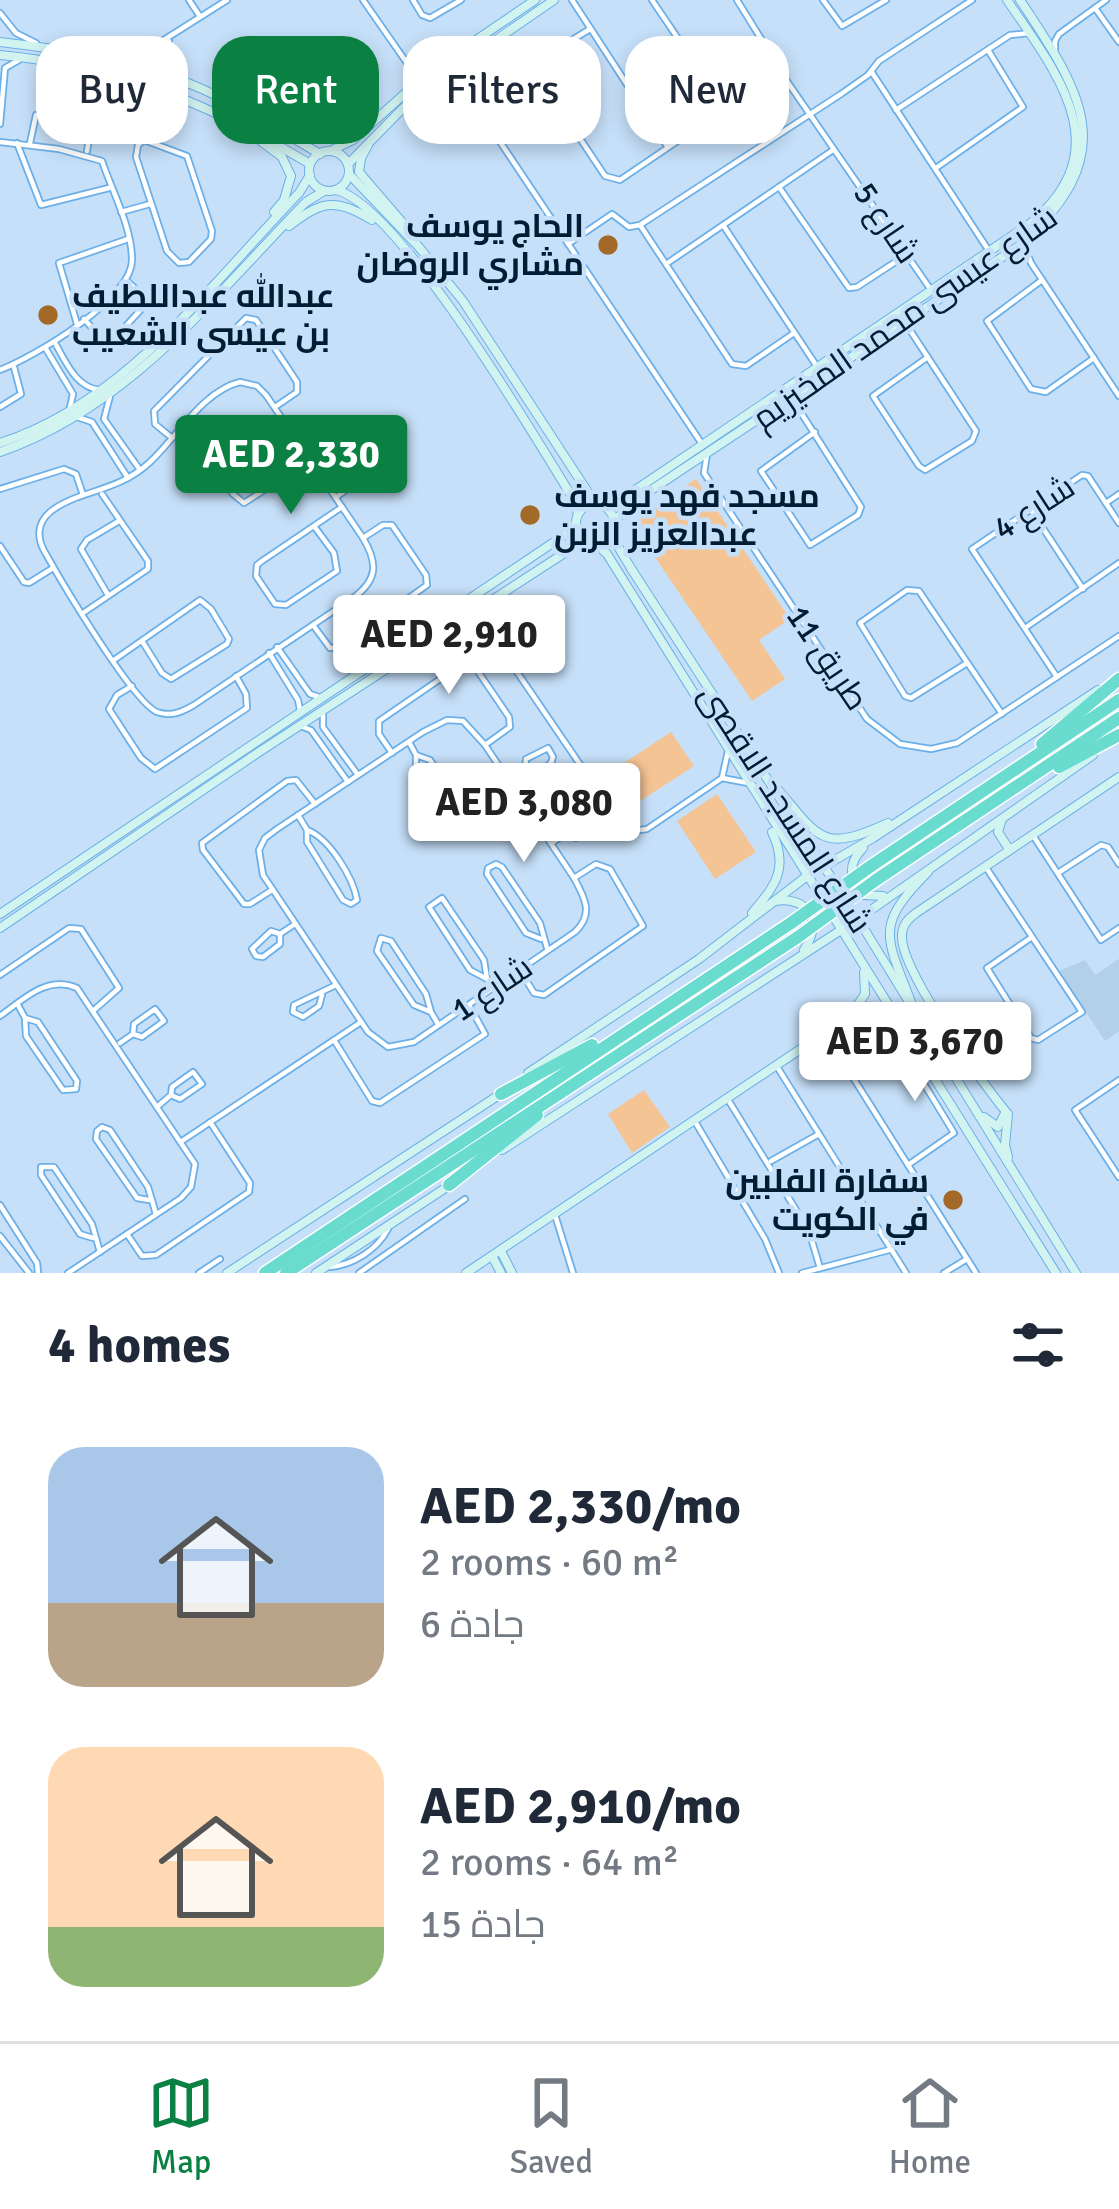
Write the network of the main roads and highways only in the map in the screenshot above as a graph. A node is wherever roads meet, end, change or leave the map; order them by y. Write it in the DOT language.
graph roads {
  1 [pos="538,0"];
  2 [pos="554,0"];
  3 [pos="1007,0"];
  4 [pos="1020,0"];
  5 [pos="512,14"];
  6 [pos="526,17"];
  7 [pos="1035,32"];
  8 [pos="492,36"];
  9 [pos="498,36"];
  10 [pos="0,42"];
  11 [pos="0,55"];
  12 [pos="1068,81"];
  13 [pos="211,94"];
  14 [pos="1076,94"];
  15 [pos="203,104"];
  16 [pos="212,109"];
  17 [pos="403,110"];
  18 [pos="379,131"];
  19 [pos="264,144"];
  20 [pos="269,144"];
  21 [pos="368,144"];
  22 [pos="370,144"];
  23 [pos="325,152"];
  24 [pos="348,169"];
  25 [pos="310,170"];
  26 [pos="324,190"];
  27 [pos="336,190"];
  28 [pos="381,224"];
  29 [pos="273,236"];
  30 [pos="249,245"];
  31 [pos="418,246"];
  32 [pos="969,265"];
  33 [pos="228,268"];
  34 [pos="954,275"];
  35 [pos="975,275"];
  36 [pos="961,284"];
  37 [pos="189,308"];
  38 [pos="201,310"];
  39 [pos="153,361"];
  40 [pos="762,410"];
  41 [pos="73,414"];
  42 [pos="3,442"];
  43 [pos="705,449"];
  44 [pos="0,452"];
  45 [pos="644,490"];
  46 [pos="599,504"];
  47 [pos="577,519"];
  48 [pos="614,525"];
  49 [pos="590,540"];
  50 [pos="403,651"];
  51 [pos="1119,677"];
  52 [pos="1119,700"];
  53 [pos="323,703"];
  54 [pos="1119,718"];
  55 [pos="1119,736"];
  56 [pos="754,762"];
  57 [pos="226,768"];
  58 [pos="213,777"];
  59 [pos="1119,777"];
  60 [pos="1001,779"];
  61 [pos="1010,792"];
  62 [pos="759,803"];
  63 [pos="911,813"];
  64 [pos="1005,815"];
  65 [pos="873,838"];
  66 [pos="1010,849"];
  67 [pos="947,853"];
  68 [pos="824,866"];
  69 [pos="874,873"];
  70 [pos="807,876"];
  71 [pos="814,889"];
  72 [pos="861,892"];
  73 [pos="892,893"];
  74 [pos="773,901"];
  75 [pos="850,907"];
  76 [pos="2,912"];
  77 [pos="12,919"];
  78 [pos="858,919"];
  79 [pos="0,928"];
  80 [pos="840,930"];
  81 [pos="735,932"];
  82 [pos="799,956"];
  83 [pos="862,966"];
  84 [pos="847,1018"];
  85 [pos="920,1025"];
  86 [pos="626,1030"];
  87 [pos="914,1058"];
  88 [pos="578,1079"];
  89 [pos="501,1094"];
  90 [pos="971,1103"];
  91 [pos="1002,1108"];
  92 [pos="449,1185"];
  93 [pos="1024,1190"];
  94 [pos="1005,1192"];
  95 [pos="1047,1226"];
  96 [pos="496,1253"];
  97 [pos="320,1270"];
  98 [pos="227,1273"];
  99 [pos="265,1273"];
  100 [pos="286,1273"];
  101 [pos="466,1273"];
  102 [pos="501,1273"];
  103 [pos="512,1273"];
  104 [pos="1056,1273"];
  105 [pos="1076,1273"];
  1 -- 5 [label="main road"];
  1 -- 6 [label="main road"];
  2 -- 6 [label="main road"];
  3 -- 7 [label="main road, شارع عيسى محمد المخيزيم"];
  4 -- 7 [label="main road, شارع عيسى محمد المخيزيم"];
  5 -- 8 [label="main road"];
  5 -- 23 [label="main road"];
  6 -- 9 [label="main road"];
  7 -- 12 [label="main road, شارع عيسى محمد المخيزيم"];
  7 -- 12 [label="main road, شارع عيسى محمد المخيزيم"];
  10 -- 13 [label="main road"];
  11 -- 15 [label="main road"];
  12 -- 14 [label="main road, شارع عيسى محمد المخيزيم"];
  13 -- 15 [label="main road"];
  13 -- 23 [label="main road"];
  14 -- 32 [label="main road, شارع عيسى محمد المخيزيم"];
  14 -- 35 [label="main road, شارع عيسى محمد المخيزيم"];
  15 -- 16 [label="main road"];
  17 -- 18 [label="main road"];
  19 -- 30 [label="main road"];
  20 -- 25 [label="main road"];
  21 -- 24 [label="main road"];
  22 -- 31 [label="main road"];
  23 -- 24 [label="main road"];
  23 -- 25 [label="main road"];
  24 -- 27 [label="main road"];
  24 -- 31 [label="main road"];
  25 -- 26 [label="main road"];
  25 -- 30 [label="main road"];
  26 -- 27 [label="main road"];
  26 -- 29 [label="main road"];
  27 -- 28 [label="main road"];
  28 -- 29 [label="main road"];
  28 -- 47 [label="main road"];
  29 -- 38 [label="main road"];
  30 -- 33 [label="main road"];
  31 -- 46 [label="main road"];
  32 -- 34 [label="main road, شارع عيسى محمد المخيزيم"];
  32 -- 35 [label="main road"];
  33 -- 37 [label="main road"];
  33 -- 38 [label="main road"];
  34 -- 36 [label="main road"];
  34 -- 40 [label="main road, شارع عيسى محمد المخيزيم"];
  35 -- 36 [label="main road, شارع عيسى محمد المخيزيم"];
  36 -- 40 [label="main road, شارع عيسى محمد المخيزيم"];
  37 -- 39 [label="main road"];
  37 -- 41 [label="main road"];
  38 -- 39 [label="main road"];
  39 -- 41 [label="main road"];
  40 -- 43 [label="main road, شارع عيسى محمد المخيزيم"];
  41 -- 42 [label="main road"];
  41 -- 44 [label="main road"];
  43 -- 45 [label="main road, شارع عيسى محمد المخيزيم"];
  43 -- 45 [label="main road, شارع عيسى محمد المخيزيم"];
  45 -- 46 [label="main road, شارع عيسى محمد المخيزيم"];
  45 -- 48 [label="main road, شارع عيسى محمد المخيزيم"];
  46 -- 47 [label="main road, شارع عيسى محمد المخيزيم"];
  46 -- 48 [label="main road, شارع المسجد الاقصى"];
  47 -- 49 [label="main road, شارع المسجد الاقصى"];
  47 -- 50 [label="main road, شارع عيسى محمد المخيزيم"];
  48 -- 49 [label="main road, شارع عيسى محمد المخيزيم"];
  48 -- 56 [label="main road, شارع المسجد الاقصى"];
  49 -- 50 [label="main road, شارع عيسى محمد المخيزيم"];
  49 -- 62 [label="main road, شارع المسجد الاقصى"];
  50 -- 53 [label="main road"];
  51 -- 60 [label="highway"];
  51 -- 63 [label="main road"];
  52 -- 60 [label="highway"];
  53 -- 57 [label="main road"];
  53 -- 57 [label="main road"];
  54 -- 61 [label="highway"];
  55 -- 61 [label="highway"];
  55 -- 64 [label="main road"];
  56 -- 63 [label="main road"];
  56 -- 68 [label="main road, شارع المسجد الاقصى"];
  57 -- 58 [label="main road"];
  58 -- 76 [label="main road"];
  58 -- 77 [label="main road"];
  59 -- 66 [label="main road"];
  60 -- 69 [label="highway"];
  61 -- 69 [label="highway"];
  62 -- 70 [label="main road, شارع المسجد الاقصى"];
  62 -- 81 [label="main road"];
  63 -- 65 [label="main road"];
  64 -- 66 [label="main road"];
  64 -- 67 [label="main road"];
  65 -- 68 [label="main road"];
  65 -- 72 [label="main road"];
  66 -- 91 [label="main road"];
  67 -- 73 [label="main road"];
  67 -- 85 [label="main road"];
  68 -- 70 [label="main road"];
  68 -- 75 [label="main road, شارع المسجد الاقصى"];
  69 -- 72 [label="highway, bridge"];
  69 -- 86 [label="highway, bridge"];
  70 -- 71 [label="main road, شارع المسجد الاقصى"];
  70 -- 74 [label="main road"];
  70 -- 75 [label="main road"];
  71 -- 78 [label="main road"];
  71 -- 80 [label="main road, شارع المسجد الاقصى"];
  72 -- 73 [label="main road"];
  72 -- 88 [label="highway, bridge"];
  73 -- 78 [label="main road"];
  74 -- 81 [label="main road"];
  74 -- 82 [label="main road"];
  75 -- 78 [label="main road, شارع المسجد الاقصى"];
  76 -- 77 [label="main road"];
  77 -- 79 [label="main road"];
  78 -- 80 [label="main road"];
  78 -- 85 [label="main road, شارع المسجد الاقصى"];
  80 -- 82 [label="main road"];
  80 -- 83 [label="main road, شارع المسجد الاقصى"];
  81 -- 89 [label="main road"];
  82 -- 92 [label="main road"];
  83 -- 84 [label="main road"];
  83 -- 87 [label="main road, شارع المسجد الاقصى"];
  84 -- 87 [label="main road"];
  84 -- 96 [label="main road"];
  85 -- 90 [label="main road, شارع المسجد الاقصى"];
  86 -- 89 [label="highway"];
  86 -- 99 [label="highway"];
  87 -- 94 [label="main road, شارع المسجد الاقصى"];
  88 -- 92 [label="highway"];
  88 -- 100 [label="highway"];
  89 -- 98 [label="main road"];
  90 -- 91 [label="main road"];
  90 -- 93 [label="main road, شارع المسجد الاقصى"];
  91 -- 93 [label="main road"];
  92 -- 97 [label="main road"];
  93 -- 95 [label="main road, شارع المسجد الاقصى"];
  94 -- 95 [label="main road"];
  94 -- 104 [label="main road, شارع المسجد الاقصى"];
  95 -- 105 [label="main road, شارع المسجد الاقصى"];
  96 -- 101 [label="main road"];
  96 -- 102 [label="main road"];
  96 -- 103 [label="main road"];
}
